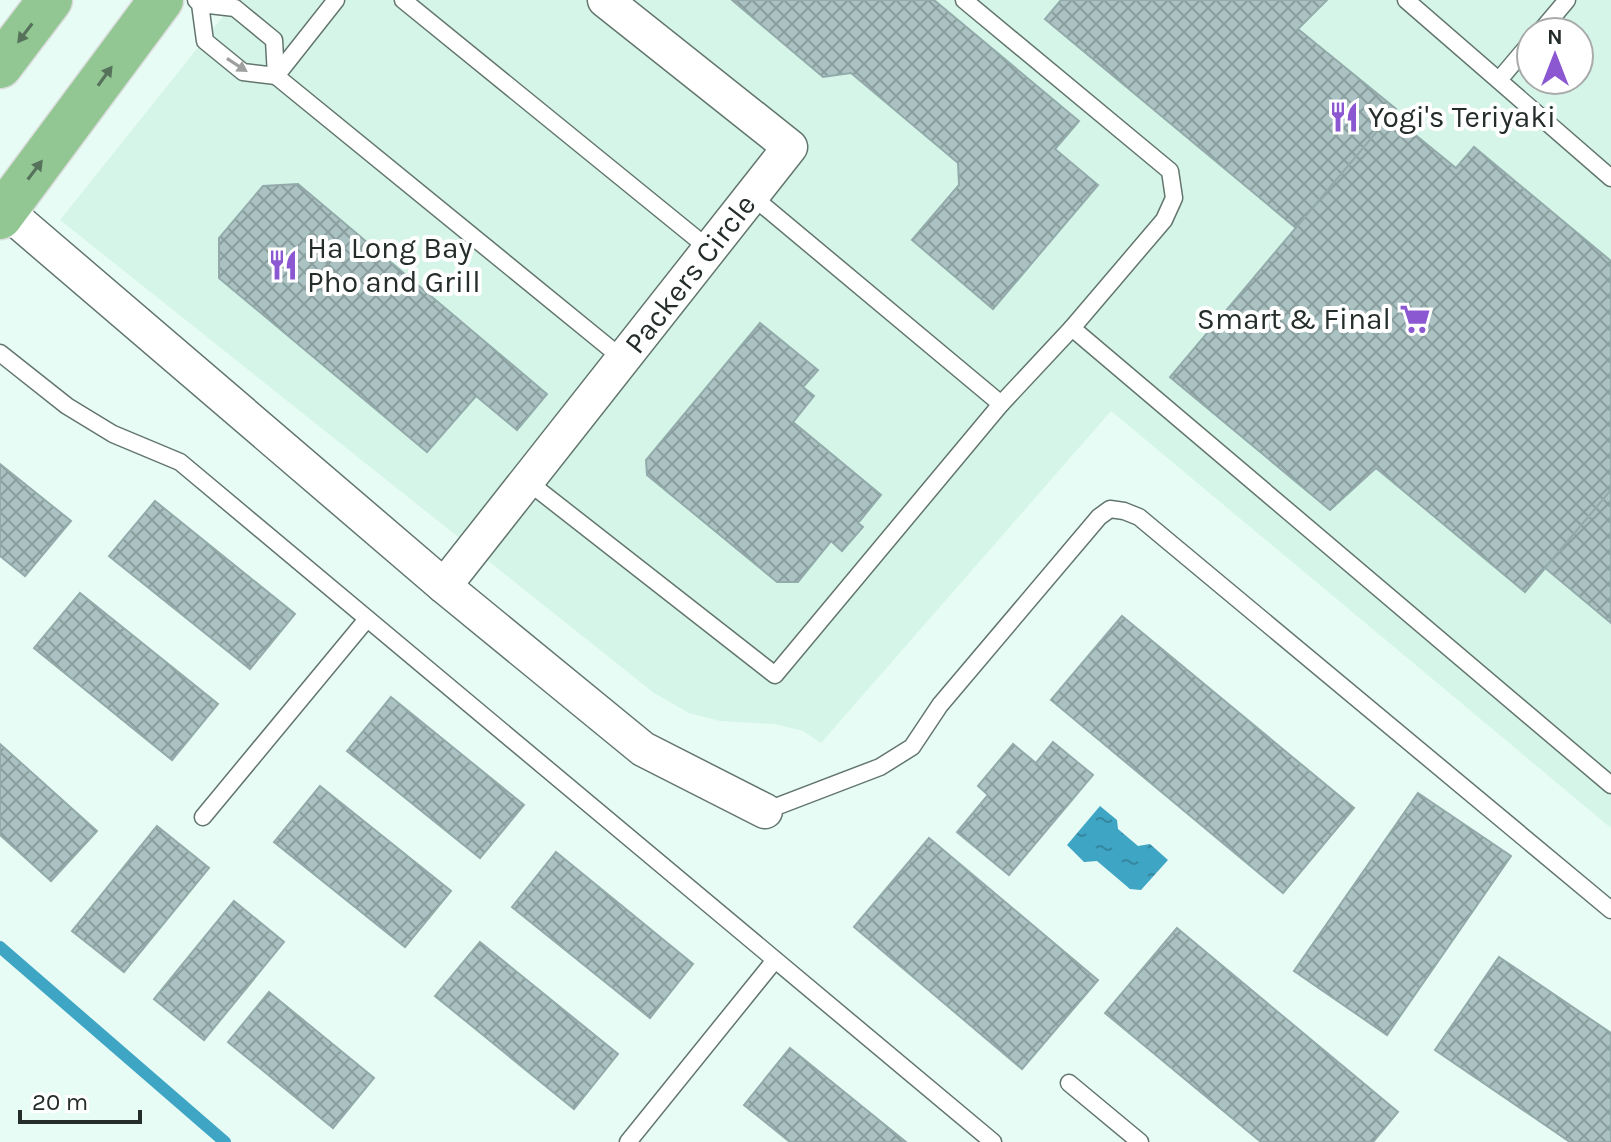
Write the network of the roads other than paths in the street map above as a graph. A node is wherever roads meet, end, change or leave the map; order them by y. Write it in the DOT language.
graph roads {
  1 [pos="50,0"];
  2 [pos="336,0"];
  3 [pos="403,0"];
  4 [pos="605,0"];
  5 [pos="964,0"];
  6 [pos="1406,0"];
  7 [pos="1567,0"];
  8 [pos="186,1"];
  9 [pos="1554,16"];
  10 [pos="1515,61"];
  11 [pos="0,66"];
  12 [pos="276,76"];
  13 [pos="1499,80"];
  14 [pos="1611,178"];
  15 [pos="752,196"];
  16 [pos="3,214"];
  17 [pos="708,248"];
  18 [pos="1072,328"];
  19 [pos="0,353"];
  20 [pos="623,359"];
  21 [pos="1001,404"];
  22 [pos="527,481"];
  23 [pos="444,586"];
  24 [pos="367,619"];
  25 [pos="1611,785"];
  26 [pos="765,811"];
  27 [pos="203,817"];
  28 [pos="1611,910"];
  29 [pos="775,960"];
  30 [pos="1069,1083"];
  31 [pos="628,1142"];
  32 [pos="993,1142"];
  33 [pos="1140,1142"];
  1 -- 11 [label="main road, one-way"];
  2 -- 12 [label="lane"];
  3 -- 17 [label="lane"];
  4 -- 15 [label="street, Packers Circle"];
  5 -- 18 [label="lane"];
  6 -- 13 [label="lane"];
  7 -- 9 [label="lane"];
  8 -- 12 [label="lane, one-way"];
  8 -- 12 [label="lane"];
  16 -- 8 [label="main road, one-way"];
  10 -- 13 [label="lane"];
  12 -- 20 [label="lane"];
  13 -- 14 [label="lane"];
  15 -- 17 [label="street, Packers Circle"];
  15 -- 21 [label="lane"];
  16 -- 23 [label="street"];
  17 -- 20 [label="street, Packers Circle"];
  18 -- 21 [label="lane"];
  18 -- 25 [label="lane"];
  19 -- 24 [label="lane"];
  20 -- 22 [label="street, Packers Circle"];
  21 -- 22 [label="lane"];
  22 -- 23 [label="street, Packers Circle"];
  23 -- 26 [label="street"];
  24 -- 27 [label="lane"];
  24 -- 29 [label="lane"];
  26 -- 28 [label="lane"];
  29 -- 31 [label="lane"];
  29 -- 32 [label="lane"];
  30 -- 33 [label="lane"];
}
